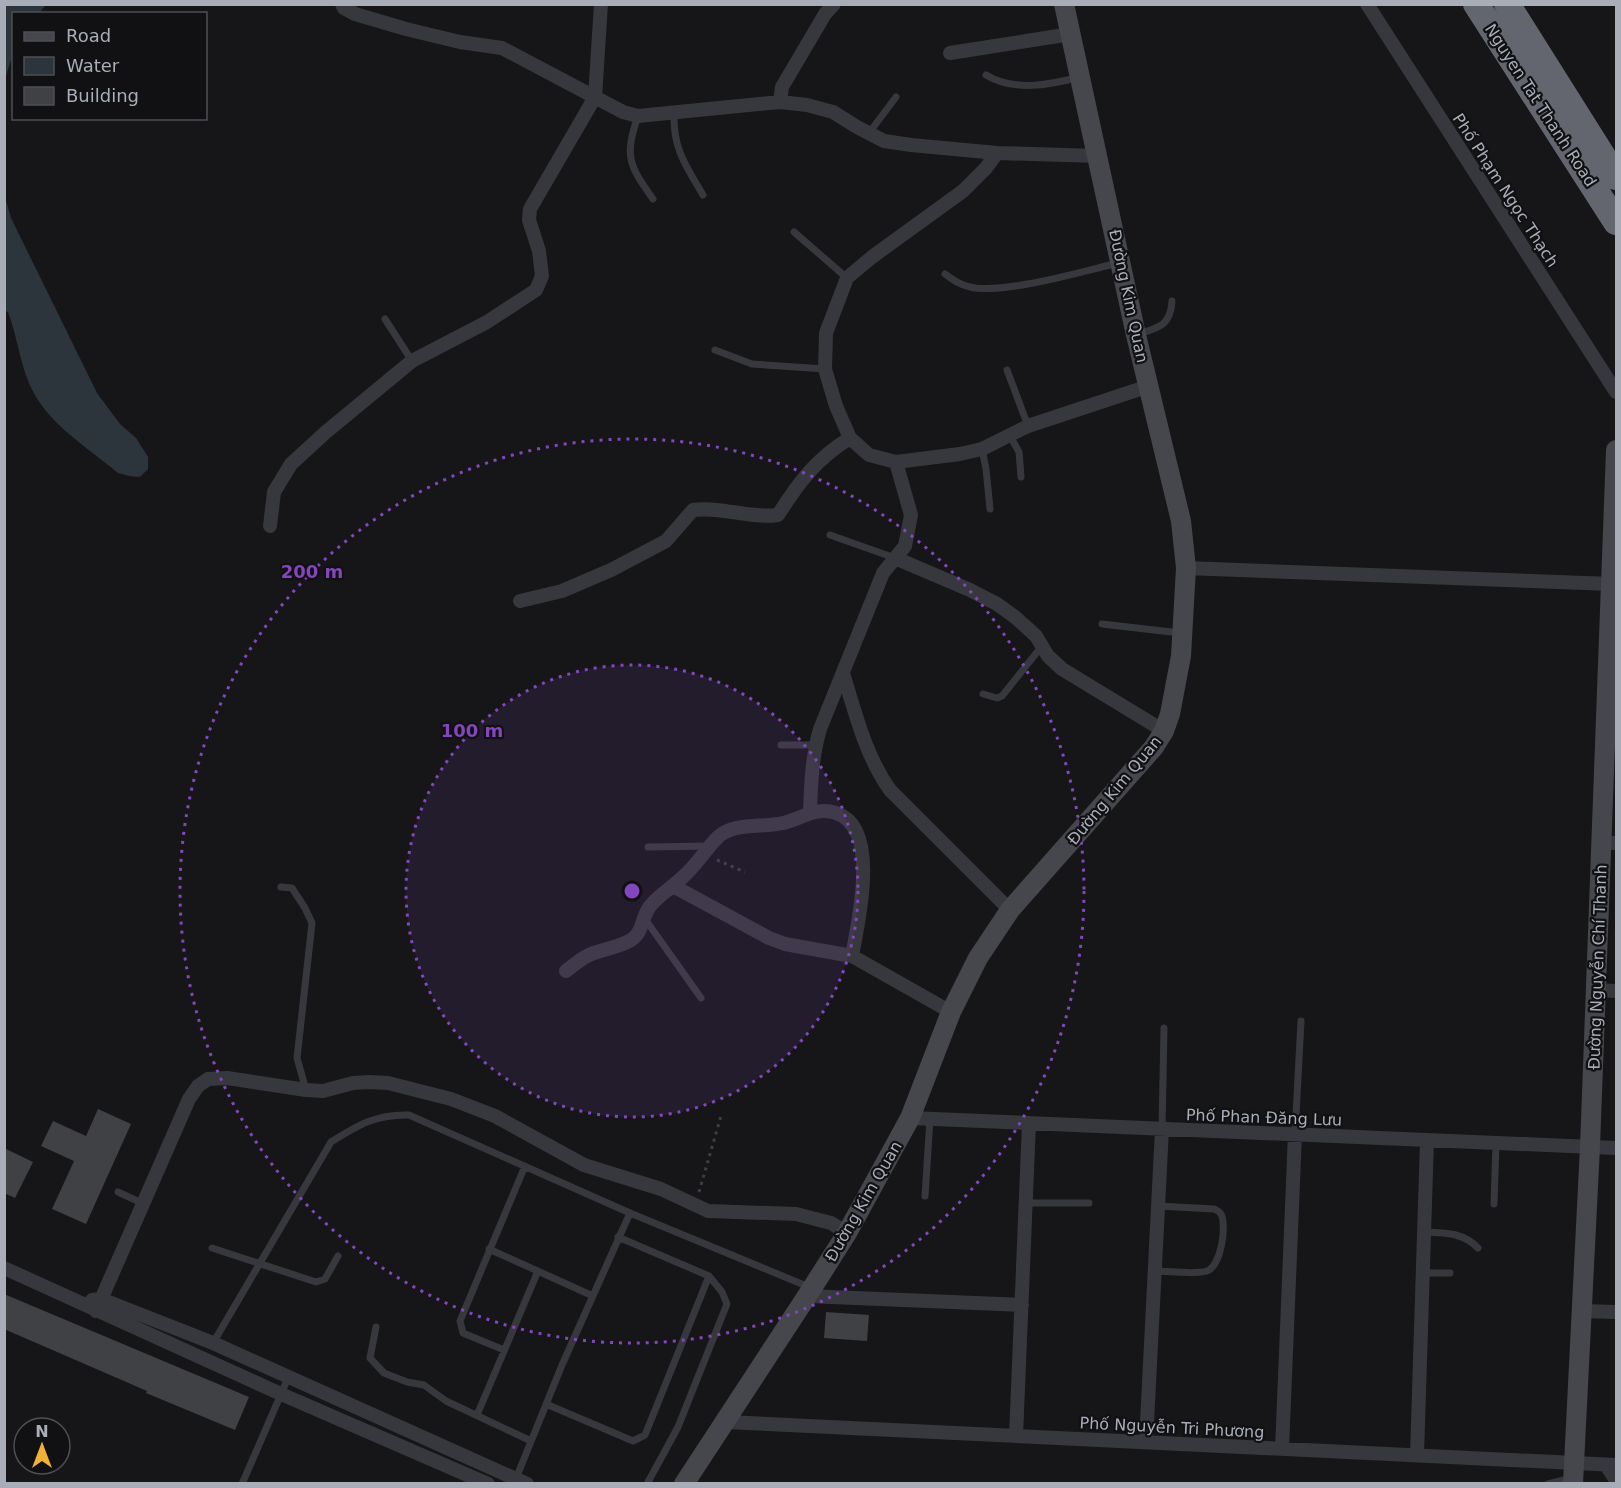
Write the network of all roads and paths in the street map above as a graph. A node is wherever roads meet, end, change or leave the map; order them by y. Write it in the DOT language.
graph roads {
  1 [pos="342,4"];
  2 [pos="602,4"];
  3 [pos="834,4"];
  4 [pos="1064,4"];
  5 [pos="1367,4"];
  6 [pos="1476,4"];
  7 [pos="1506,4"];
  8 [pos="1071,34"];
  9 [pos="950,53"];
  10 [pos="986,75"];
  11 [pos="1080,77"];
  12 [pos="595,97"];
  13 [pos="896,97"];
  14 [pos="780,102"];
  15 [pos="674,114"];
  16 [pos="638,116"];
  17 [pos="869,133"];
  18 [pos="997,153"];
  19 [pos="1098,156"];
  20 [pos="1614,172"];
  21 [pos="703,195"];
  22 [pos="653,199"];
  23 [pos="1611,214"];
  24 [pos="794,232"];
  25 [pos="1121,262"];
  26 [pos="945,274"];
  27 [pos="847,278"];
  28 [pos="1172,301"];
  29 [pos="385,319"];
  30 [pos="1136,335"];
  31 [pos="715,350"];
  32 [pos="412,361"];
  33 [pos="825,369"];
  34 [pos="1007,370"];
  35 [pos="1149,386"];
  36 [pos="1617,392"];
  37 [pos="1028,426"];
  38 [pos="1010,436"];
  39 [pos="850,438"];
  40 [pos="982,449"];
  41 [pos="1617,450"];
  42 [pos="896,462"];
  43 [pos="1021,477"];
  44 [pos="990,509"];
  45 [pos="270,526"];
  46 [pos="830,535"];
  47 [pos="895,558"];
  48 [pos="1186,568"];
  49 [pos="1612,585"];
  50 [pos="520,601"];
  51 [pos="1102,624"];
  52 [pos="1182,633"];
  53 [pos="1042,646"];
  54 [pos="843,673"];
  55 [pos="983,694"];
  56 [pos="1164,730"];
  57 [pos="781,745"];
  58 [pos="815,745"];
  59 [pos="810,812"];
  60 [pos="1609,843"];
  61 [pos="648,847"];
  62 [pos="707,850"];
  63 [pos="745,872"];
  64 [pos="673,886"];
  65 [pos="281,887"];
  66 [pos="1010,910"];
  67 [pos="644,917"];
  68 [pos="852,956"];
  69 [pos="566,971"];
  70 [pos="1596,990"];
  71 [pos="1617,991"];
  72 [pos="701,998"];
  73 [pos="951,1012"];
  74 [pos="1301,1021"];
  75 [pos="1164,1028"];
  76 [pos="306,1090"];
  77 [pos="721,1116"];
  78 [pos="910,1118"];
  79 [pos="930,1119"];
  80 [pos="1029,1123"];
  81 [pos="1162,1129"];
  82 [pos="1295,1134"];
  83 [pos="1427,1140"];
  84 [pos="1496,1143"];
  85 [pos="1590,1147"];
  86 [pos="1617,1148"];
  87 [pos="525,1166"];
  88 [pos="118,1192"];
  89 [pos="926,1196"];
  90 [pos="1026,1203"];
  91 [pos="1089,1203"];
  92 [pos="144,1204"];
  93 [pos="1494,1204"];
  94 [pos="695,1205"];
  95 [pos="1158,1206"];
  96 [pos="630,1214"];
  97 [pos="1424,1232"];
  98 [pos="847,1233"];
  99 [pos="618,1238"];
  100 [pos="212,1248"];
  101 [pos="1478,1248"];
  102 [pos="489,1249"];
  103 [pos="338,1256"];
  104 [pos="261,1263"];
  105 [pos="4,1268"];
  106 [pos="1155,1270"];
  107 [pos="538,1271"];
  108 [pos="1423,1273"];
  109 [pos="1450,1273"];
  110 [pos="709,1276"];
  111 [pos="810,1292"];
  112 [pos="593,1296"];
  113 [pos="99,1305"];
  114 [pos="1022,1305"];
  115 [pos="1582,1311"];
  116 [pos="1617,1312"];
  117 [pos="376,1327"];
  118 [pos="213,1343"];
  119 [pos="504,1350"];
  120 [pos="288,1377"];
  121 [pos="281,1394"];
  122 [pos="546,1404"];
  123 [pos="477,1415"];
  124 [pos="726,1422"];
  125 [pos="1016,1436"];
  126 [pos="531,1441"];
  127 [pos="1146,1442"];
  128 [pos="1282,1449"];
  129 [pos="1417,1455"];
  130 [pos="1611,1465"];
  131 [pos="1573,1475"];
  132 [pos="1617,1480"];
  133 [pos="519,1482"];
  134 [pos="243,1484"];
  135 [pos="488,1484"];
  136 [pos="646,1484"];
  137 [pos="684,1484"];
  138 [pos="1548,1484"];
  1 -- 12 [label="street"];
  2 -- 12 [label="street"];
  3 -- 14 [label="street"];
  4 -- 8 [label="main road, Đường Kim Quan"];
  5 -- 36 [label="street, Phố Phạm Ngọc Thạch"];
  6 -- 23 [label="highway, Nguyen Tat Thanh Road"];
  7 -- 20 [label="highway, Nguyen Tat Thanh Road"];
  8 -- 9 [label="street"];
  8 -- 11 [label="main road, Đường Kim Quan"];
  10 -- 11 [label="lane"];
  11 -- 19 [label="main road, Đường Kim Quan"];
  12 -- 16 [label="street"];
  12 -- 32 [label="street"];
  13 -- 17 [label="lane"];
  14 -- 15 [label="street"];
  14 -- 17 [label="street"];
  15 -- 16 [label="street"];
  15 -- 21 [label="lane"];
  16 -- 22 [label="lane"];
  17 -- 18 [label="street"];
  18 -- 19 [label="street"];
  18 -- 27 [label="street"];
  19 -- 25 [label="main road, Đường Kim Quan"];
  24 -- 27 [label="lane"];
  25 -- 26 [label="lane"];
  25 -- 30 [label="main road, Đường Kim Quan"];
  27 -- 33 [label="street"];
  28 -- 30 [label="lane"];
  29 -- 32 [label="lane"];
  30 -- 35 [label="main road, Đường Kim Quan"];
  31 -- 33 [label="lane"];
  32 -- 45 [label="street"];
  33 -- 39 [label="street"];
  34 -- 37 [label="lane"];
  35 -- 37 [label="street"];
  35 -- 48 [label="main road, Đường Kim Quan"];
  37 -- 38 [label="street"];
  38 -- 40 [label="street"];
  38 -- 43 [label="lane"];
  39 -- 42 [label="street"];
  39 -- 50 [label="street"];
  40 -- 42 [label="street"];
  40 -- 44 [label="lane"];
  41 -- 49 [label="main road, Đường Nguyễn Chí Thanh"];
  42 -- 47 [label="street"];
  46 -- 47 [label="lane"];
  47 -- 53 [label="street"];
  47 -- 54 [label="street"];
  48 -- 49 [label="street"];
  48 -- 52 [label="main road, Đường Kim Quan"];
  49 -- 60 [label="main road, Đường Nguyễn Chí Thanh"];
  51 -- 52 [label="lane"];
  52 -- 56 [label="main road, Đường Kim Quan"];
  53 -- 55 [label="lane"];
  53 -- 56 [label="street"];
  54 -- 58 [label="street"];
  54 -- 66 [label="street"];
  56 -- 66 [label="main road, Đường Kim Quan"];
  57 -- 58 [label="lane"];
  58 -- 59 [label="street"];
  59 -- 62 [label="street"];
  59 -- 68 [label="street"];
  60 -- 70 [label="main road, Đường Nguyễn Chí Thanh"];
  61 -- 62 [label="lane"];
  62 -- 63 [label="path"];
  62 -- 64 [label="street"];
  64 -- 67 [label="street"];
  64 -- 68 [label="street"];
  65 -- 76 [label="lane"];
  66 -- 73 [label="main road, Đường Kim Quan"];
  67 -- 69 [label="street"];
  67 -- 72 [label="lane"];
  68 -- 73 [label="street"];
  70 -- 71 [label="street"];
  70 -- 85 [label="main road, Đường Nguyễn Chí Thanh"];
  73 -- 78 [label="main road, Đường Kim Quan"];
  74 -- 82 [label="lane"];
  75 -- 81 [label="lane"];
  76 -- 92 [label="street"];
  76 -- 94 [label="street"];
  77 -- 94 [label="path"];
  78 -- 79 [label="street, Phố Phan Đăng Lưu"];
  78 -- 98 [label="main road, Đường Kim Quan"];
  79 -- 80 [label="street, Phố Phan Đăng Lưu"];
  79 -- 89 [label="lane"];
  80 -- 81 [label="street, Phố Phan Đăng Lưu"];
  80 -- 90 [label="street"];
  81 -- 82 [label="street, Phố Phan Đăng Lưu"];
  81 -- 95 [label="street"];
  82 -- 83 [label="street, Phố Phan Đăng Lưu"];
  82 -- 128 [label="street"];
  83 -- 84 [label="street, Phố Phan Đăng Lưu"];
  83 -- 97 [label="street"];
  84 -- 85 [label="street, Phố Phan Đăng Lưu"];
  84 -- 93 [label="lane"];
  85 -- 86 [label="street, Phố Phan Đăng Lưu"];
  85 -- 115 [label="main road, Đường Nguyễn Chí Thanh"];
  87 -- 96 [label="lane"];
  87 -- 102 [label="lane"];
  87 -- 104 [label="lane"];
  88 -- 92 [label="lane"];
  90 -- 91 [label="lane"];
  90 -- 114 [label="street"];
  92 -- 113 [label="street"];
  94 -- 98 [label="street"];
  95 -- 106 [label="street"];
  95 -- 106 [label="lane"];
  96 -- 99 [label="lane"];
  96 -- 111 [label="lane"];
  97 -- 101 [label="lane"];
  97 -- 108 [label="street"];
  98 -- 111 [label="main road, Đường Kim Quan"];
  99 -- 110 [label="lane"];
  99 -- 112 [label="lane"];
  100 -- 104 [label="lane"];
  102 -- 107 [label="lane"];
  102 -- 119 [label="lane"];
  103 -- 104 [label="lane"];
  104 -- 118 [label="lane"];
  105 -- 113 [label="street"];
  106 -- 127 [label="street"];
  107 -- 112 [label="lane"];
  107 -- 119 [label="lane"];
  108 -- 109 [label="lane"];
  108 -- 129 [label="street"];
  110 -- 122 [label="lane"];
  110 -- 136 [label="lane"];
  111 -- 114 [label="street"];
  111 -- 124 [label="main road, Đường Kim Quan"];
  112 -- 122 [label="lane"];
  113 -- 118 [label="street"];
  113 -- 121 [label="street"];
  114 -- 125 [label="street"];
  115 -- 116 [label="street"];
  115 -- 131 [label="main road, Đường Nguyễn Chí Thanh"];
  117 -- 123 [label="lane"];
  118 -- 120 [label="street"];
  119 -- 123 [label="lane"];
  120 -- 121 [label="lane"];
  120 -- 133 [label="street"];
  121 -- 134 [label="lane"];
  121 -- 135 [label="street"];
  122 -- 126 [label="lane"];
  123 -- 126 [label="lane"];
  124 -- 125 [label="street, Phố Nguyễn Tri Phương"];
  124 -- 137 [label="main road, Đường Kim Quan"];
  125 -- 127 [label="street, Phố Nguyễn Tri Phương"];
  126 -- 133 [label="lane"];
  127 -- 128 [label="street, Phố Nguyễn Tri Phương"];
  128 -- 129 [label="street, Phố Nguyễn Tri Phương"];
  129 -- 131 [label="street, Phố Nguyễn Tri Phương"];
  130 -- 131 [label="street, Phố Nguyễn Tri Phương"];
  130 -- 132 [label="street"];
  131 -- 138 [label="lane"];
}
